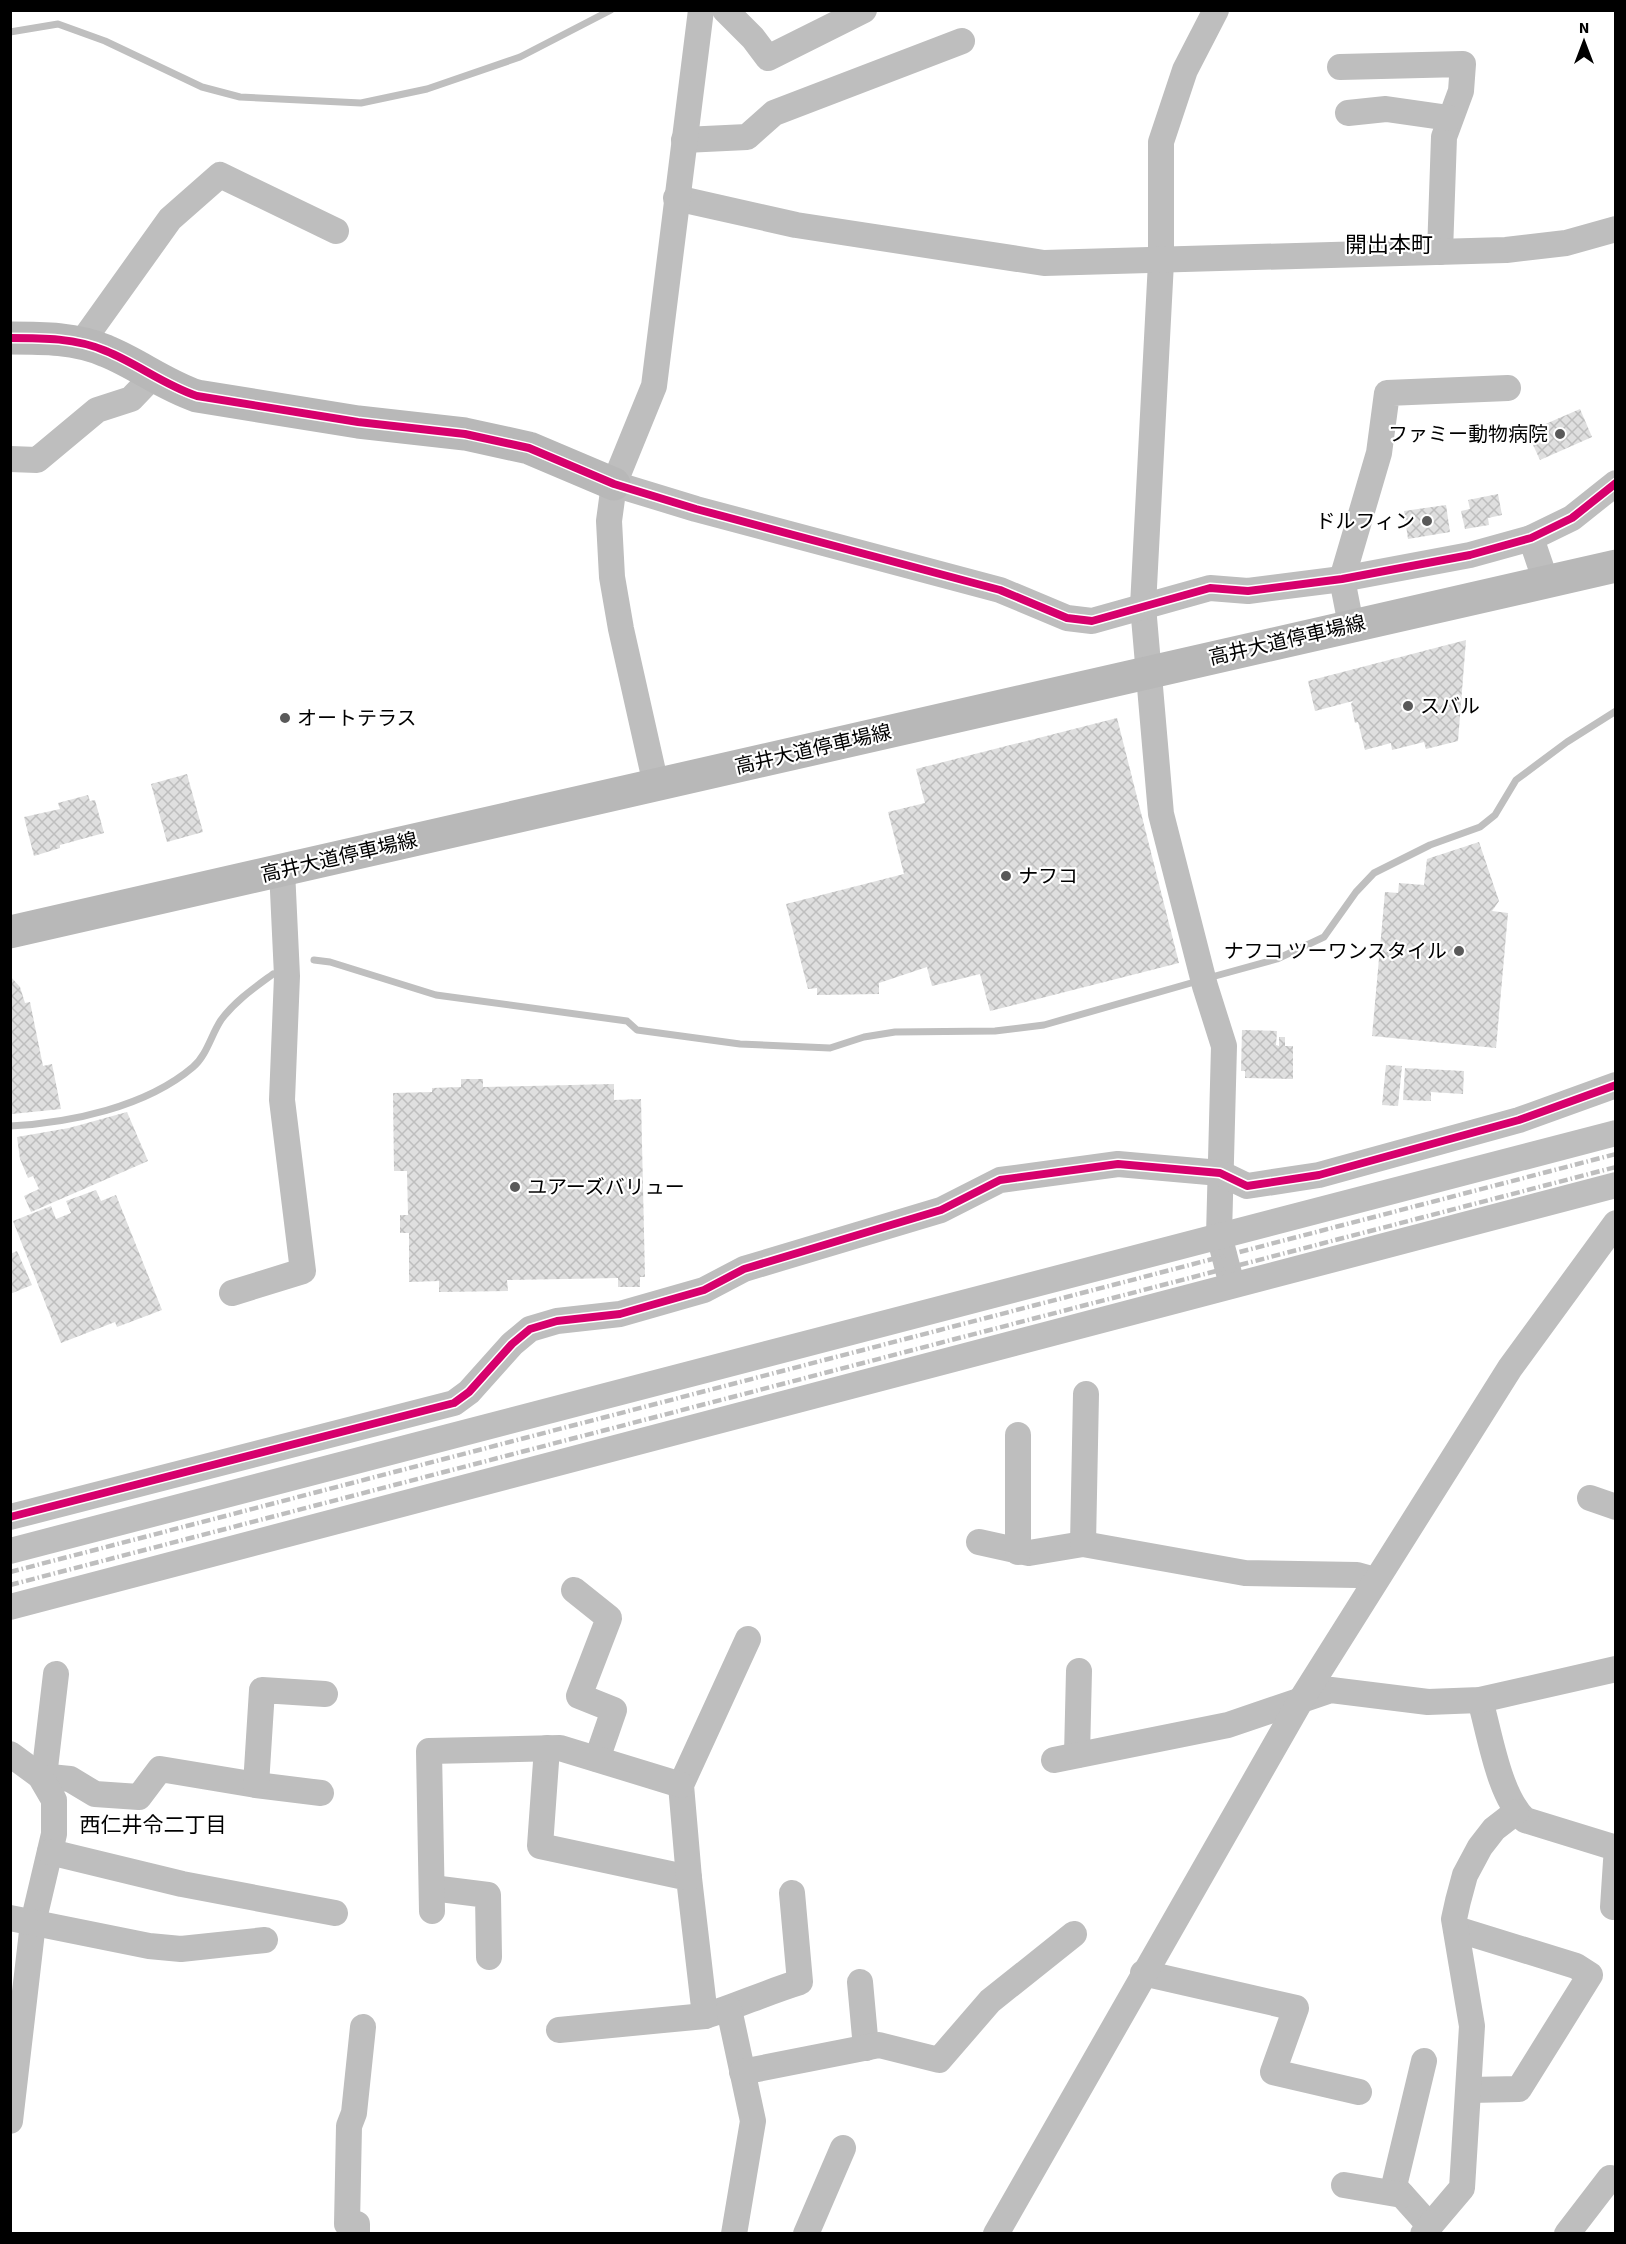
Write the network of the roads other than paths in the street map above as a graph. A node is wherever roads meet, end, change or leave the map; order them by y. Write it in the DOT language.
graph roads {
  1 [pos="701,10"];
  2 [pos="725,10"];
  3 [pos="864,10"];
  4 [pos="1216,10"];
  5 [pos="962,40"];
  6 [pos="1340,67"];
  7 [pos="1348,112"];
  8 [pos="1449,118"];
  9 [pos="684,140"];
  10 [pos="676,198"];
  11 [pos="1616,229"];
  12 [pos="336,231"];
  13 [pos="1440,252"];
  14 [pos="1161,262"];
  15 [pos="10,338"];
  16 [pos="82,342"];
  17 [pos="153,376"];
  18 [pos="1508,388"];
  19 [pos="10,459"];
  20 [pos="1616,483"];
  21 [pos="614,484"];
  22 [pos="1531,538"];
  23 [pos="1616,566"];
  24 [pos="1342,579"];
  25 [pos="1546,582"];
  26 [pos="1143,606"];
  27 [pos="1351,625"];
  28 [pos="1149,672"];
  29 [pos="656,785"];
  30 [pos="282,870"];
  31 [pos="10,932"];
  32 [pos="1616,1085"];
  33 [pos="1616,1133"];
  34 [pos="1220,1173"];
  35 [pos="1616,1185"];
  36 [pos="1616,1223"];
  37 [pos="1219,1235"];
  38 [pos="1232,1285"];
  39 [pos="232,1293"];
  40 [pos="1086,1394"];
  41 [pos="1018,1435"];
  42 [pos="1590,1498"];
  43 [pos="1616,1507"];
  44 [pos="10,1517"];
  45 [pos="979,1542"];
  46 [pos="1083,1544"];
  47 [pos="10,1551"];
  48 [pos="1018,1552"];
  49 [pos="1375,1580"];
  50 [pos="574,1590"];
  51 [pos="10,1607"];
  52 [pos="748,1639"];
  53 [pos="1616,1669"];
  54 [pos="1079,1671"];
  55 [pos="56,1674"];
  56 [pos="325,1694"];
  57 [pos="1301,1700"];
  58 [pos="1480,1700"];
  59 [pos="547,1748"];
  60 [pos="10,1754"];
  61 [pos="597,1759"];
  62 [pos="40,1776"];
  63 [pos="256,1785"];
  64 [pos="681,1785"];
  65 [pos="321,1793"];
  66 [pos="1516,1812"];
  67 [pos="1616,1848"];
  68 [pos="50,1852"];
  69 [pos="1616,1861"];
  70 [pos="689,1878"];
  71 [pos="792,1893"];
  72 [pos="1613,1907"];
  73 [pos="335,1913"];
  74 [pos="22,1921"];
  75 [pos="1456,1929"];
  76 [pos="1074,1934"];
  77 [pos="265,1940"];
  78 [pos="489,1957"];
  79 [pos="1143,1973"];
  80 [pos="860,1982"];
  81 [pos="729,2009"];
  82 [pos="705,2016"];
  83 [pos="363,2027"];
  84 [pos="559,2030"];
  85 [pos="866,2048"];
  86 [pos="1424,2061"];
  87 [pos="742,2072"];
  88 [pos="1469,2090"];
  89 [pos="1359,2092"];
  90 [pos="10,2121"];
  91 [pos="843,2148"];
  92 [pos="1616,2181"];
  93 [pos="1344,2185"];
  94 [pos="1402,2195"];
  95 [pos="1426,2230"];
  96 [pos="357,2234"];
  97 [pos="734,2234"];
  98 [pos="806,2234"];
  99 [pos="996,2234"];
  100 [pos="1567,2234"];
  1 -- 9 [label="street"];
  2 -- 3 [label="street"];
  4 -- 14 [label="street"];
  5 -- 9 [label="street"];
  6 -- 8 [label="street"];
  7 -- 8 [label="street"];
  8 -- 13 [label="street"];
  9 -- 10 [label="street"];
  10 -- 14 [label="street"];
  10 -- 21 [label="street"];
  11 -- 13 [label="street"];
  12 -- 16 [label="street"];
  13 -- 14 [label="street"];
  14 -- 26 [label="street"];
  15 -- 16 [label="main road"];
  16 -- 17 [label="main road"];
  17 -- 19 [label="street"];
  17 -- 21 [label="main road"];
  18 -- 24 [label="street"];
  20 -- 22 [label="street"];
  21 -- 26 [label="street"];
  21 -- 29 [label="street"];
  22 -- 24 [label="street"];
  22 -- 25 [label="street"];
  23 -- 25 [label="main road, 高井大道停車場線"];
  24 -- 26 [label="street"];
  24 -- 27 [label="street"];
  25 -- 27 [label="main road, 高井大道停車場線"];
  26 -- 28 [label="street"];
  27 -- 28 [label="main road, 高井大道停車場線"];
  28 -- 29 [label="main road, 高井大道停車場線"];
  28 -- 34 [label="street"];
  29 -- 30 [label="main road, 高井大道停車場線"];
  30 -- 31 [label="main road, 高井大道停車場線"];
  30 -- 39 [label="street"];
  32 -- 34 [label="street"];
  33 -- 37 [label="street"];
  34 -- 37 [label="street"];
  34 -- 44 [label="street"];
  35 -- 38 [label="street"];
  36 -- 49 [label="street"];
  37 -- 38 [label="street"];
  37 -- 47 [label="street"];
  38 -- 51 [label="street"];
  40 -- 46 [label="street"];
  41 -- 48 [label="street"];
  42 -- 43 [label="street"];
  45 -- 48 [label="street"];
  46 -- 48 [label="street"];
  46 -- 49 [label="street"];
  49 -- 57 [label="street"];
  50 -- 61 [label="street"];
  52 -- 64 [label="street"];
  53 -- 58 [label="street"];
  54 -- 57 [label="street"];
  55 -- 62 [label="street"];
  56 -- 63 [label="street"];
  57 -- 58 [label="street"];
  57 -- 79 [label="street"];
  58 -- 66 [label="street"];
  59 -- 61 [label="street"];
  59 -- 70 [label="street"];
  59 -- 78 [label="street"];
  60 -- 62 [label="street"];
  61 -- 64 [label="street"];
  62 -- 63 [label="street"];
  62 -- 68 [label="street"];
  63 -- 65 [label="street"];
  64 -- 70 [label="street"];
  66 -- 67 [label="street"];
  66 -- 75 [label="street"];
  68 -- 73 [label="street"];
  68 -- 74 [label="street"];
  69 -- 72 [label="street"];
  70 -- 82 [label="street"];
  71 -- 81 [label="street"];
  74 -- 77 [label="street"];
  74 -- 90 [label="street"];
  75 -- 88 [label="street"];
  75 -- 88 [label="street"];
  76 -- 85 [label="street"];
  79 -- 89 [label="street"];
  79 -- 99 [label="street"];
  80 -- 85 [label="street"];
  81 -- 82 [label="street"];
  81 -- 87 [label="street"];
  82 -- 84 [label="street"];
  83 -- 96 [label="street"];
  85 -- 87 [label="street"];
  86 -- 94 [label="street"];
  87 -- 97 [label="street"];
  88 -- 95 [label="street"];
  91 -- 98 [label="street"];
  92 -- 100 [label="street"];
  93 -- 94 [label="street"];
  94 -- 95 [label="street"];
}
